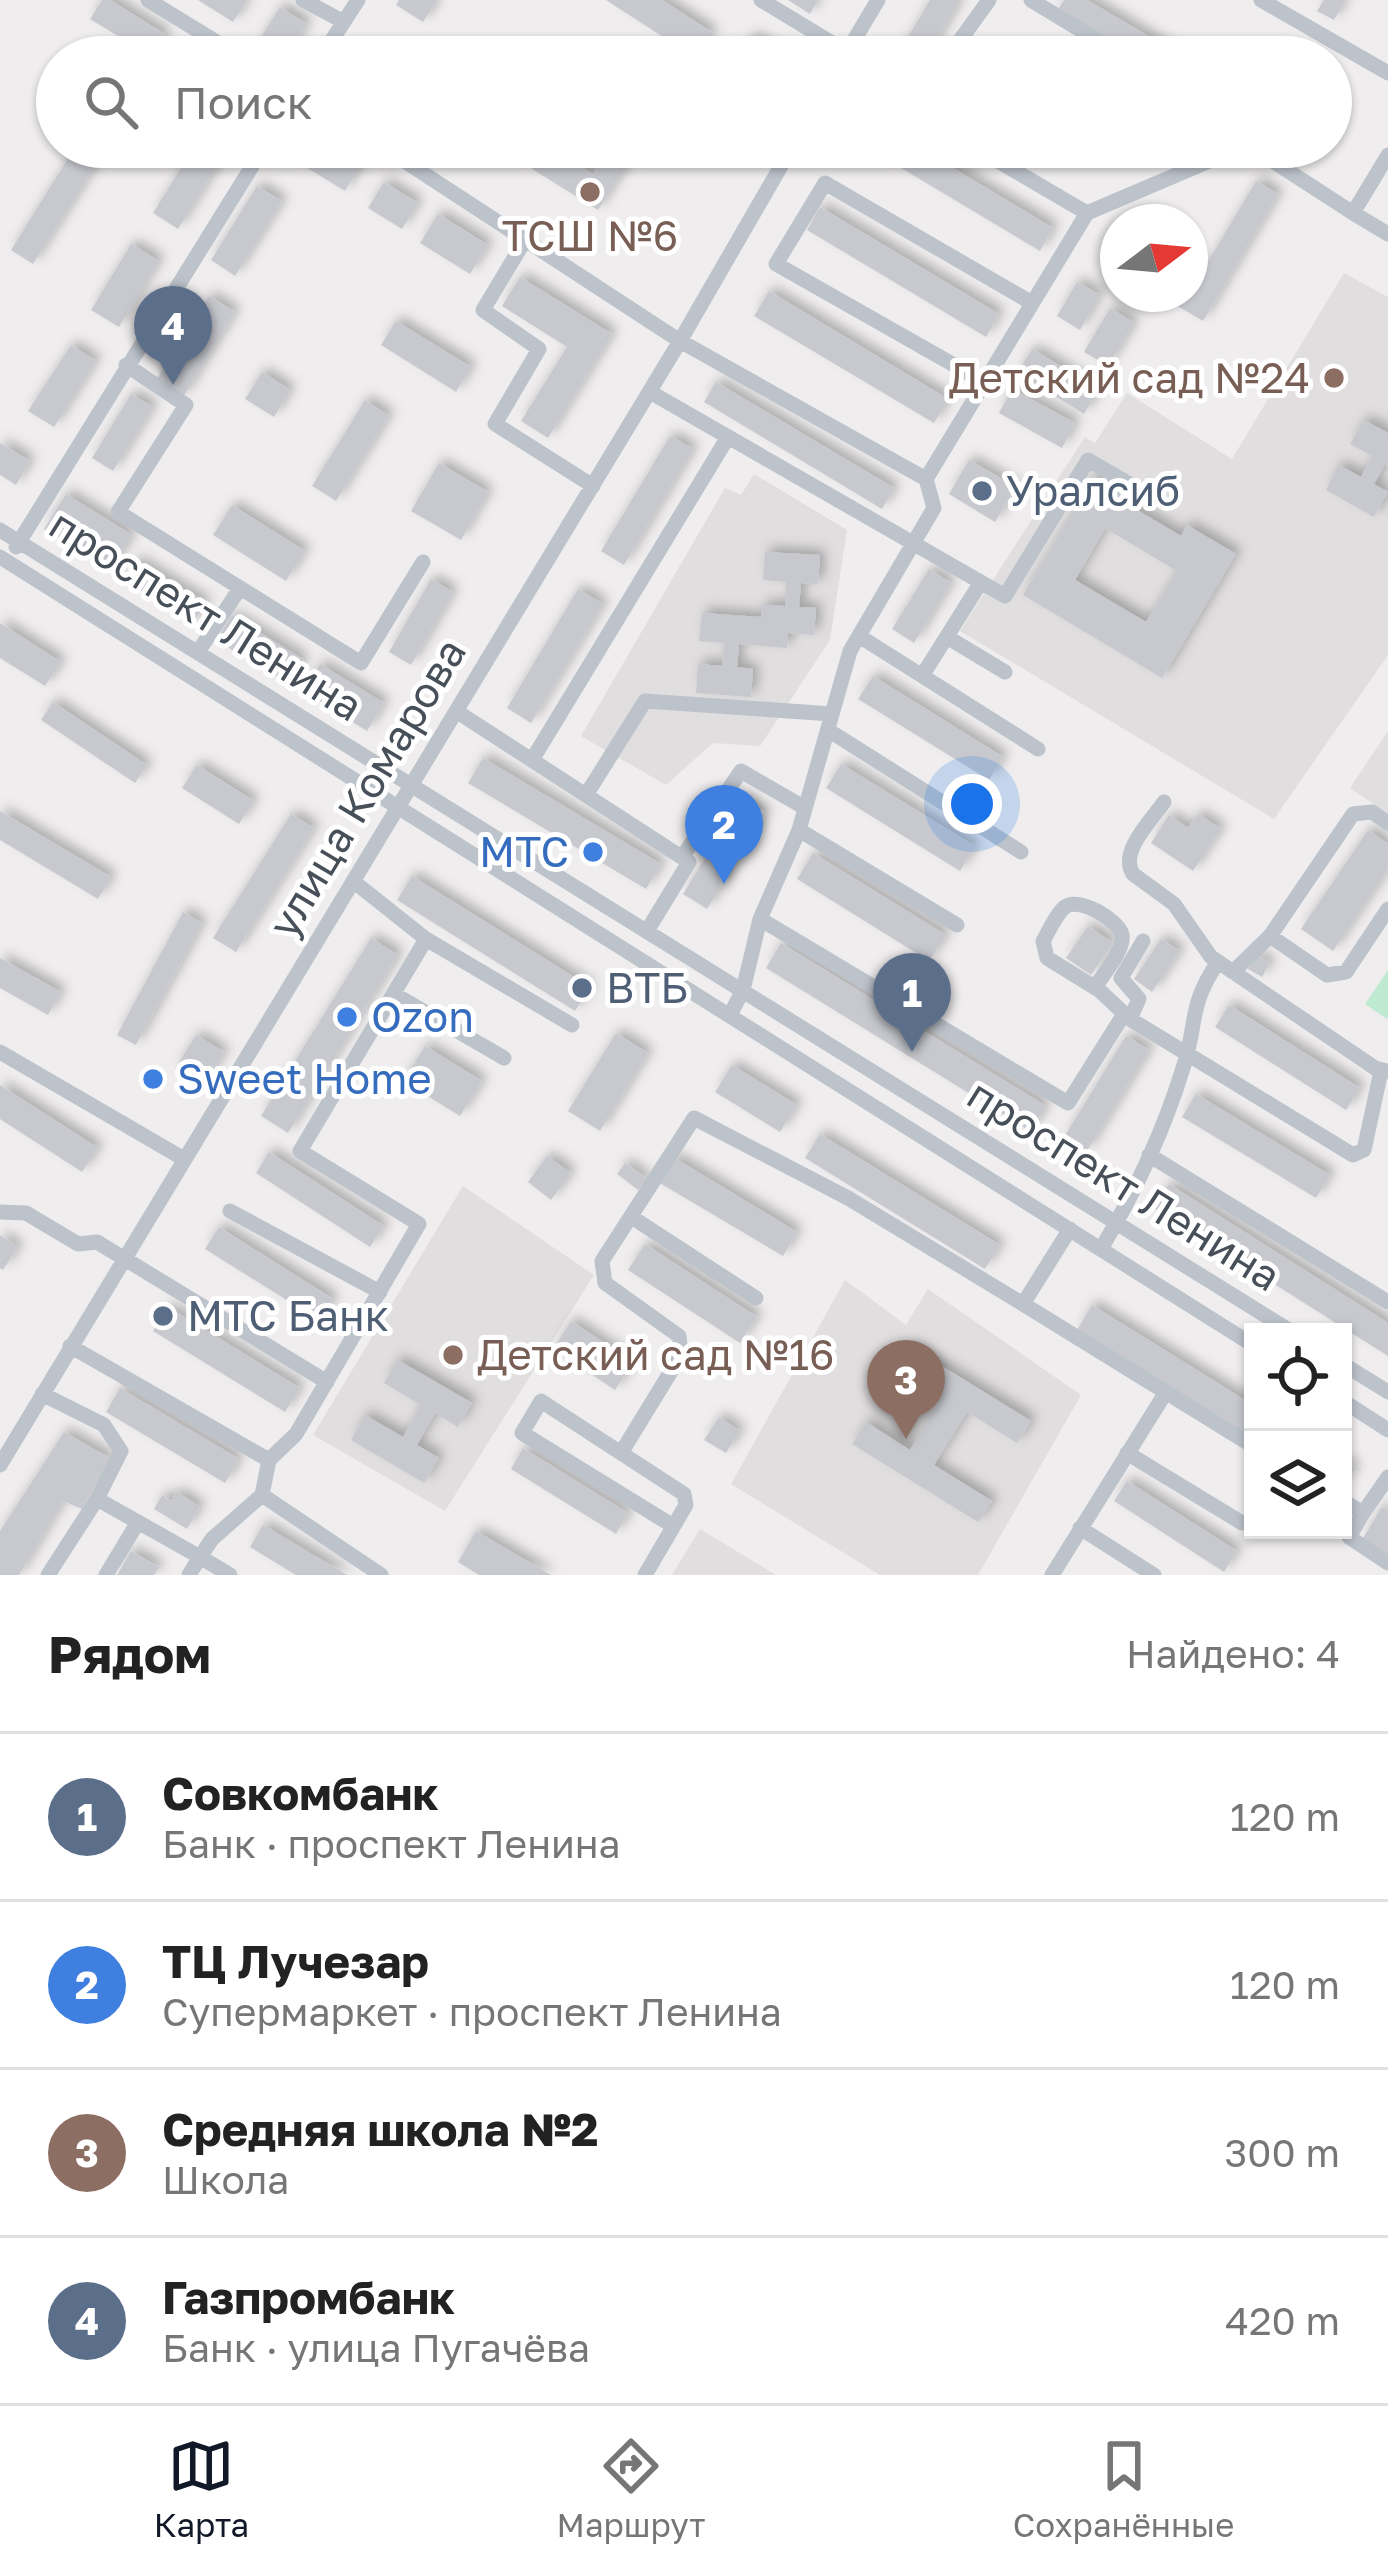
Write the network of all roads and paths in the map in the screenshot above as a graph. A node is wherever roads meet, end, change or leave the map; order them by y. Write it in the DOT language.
graph roads {
  1 [pos="148,0"];
  2 [pos="303,0"];
  3 [pos="358,0"];
  4 [pos="761,0"];
  5 [pos="878,0"];
  6 [pos="989,0"];
  7 [pos="1031,0"];
  8 [pos="1261,0"];
  9 [pos="344,22"];
  10 [pos="207,36"];
  11 [pos="335,36"];
  12 [pos="818,36"];
  13 [pos="857,36"];
  14 [pos="963,36"];
  15 [pos="1090,36"];
  16 [pos="1323,36"];
  17 [pos="1352,53"];
  18 [pos="1388,74"];
  19 [pos="1388,155"];
  20 [pos="251,168"];
  21 [pos="414,168"];
  22 [pos="780,168"];
  23 [pos="1010,168"];
  24 [pos="1196,168"];
  25 [pos="1281,168"];
  26 [pos="1087,213"];
  27 [pos="1353,213"];
  28 [pos="1388,234"];
  29 [pos="525,240"];
  30 [pos="1032,304"];
  31 [pos="680,341"];
  32 [pos="126,365"];
  33 [pos="984,382"];
  34 [pos="650,392"];
  35 [pos="728,436"];
  36 [pos="926,479"];
  37 [pos="593,485"];
  38 [pos="1138,489"];
  39 [pos="0,530"];
  40 [pos="19,542"];
  41 [pos="913,543"];
  42 [pos="4,559"];
  43 [pos="423,562"];
  44 [pos="981,582"];
  45 [pos="240,588"];
  46 [pos="859,636"];
  47 [pos="947,637"];
  48 [pos="197,652"];
  49 [pos="1005,672"];
  50 [pos="922,676"];
  51 [pos="456,711"];
  52 [pos="830,722"];
  53 [pos="1038,748"];
  54 [pos="532,760"];
  55 [pos="411,785"];
  56 [pos="586,795"];
  57 [pos="1164,802"];
  58 [pos="398,807"];
  59 [pos="805,808"];
  60 [pos="1388,823"];
  61 [pos="799,830"];
  62 [pos="1021,852"];
  63 [pos="682,857"];
  64 [pos="352,881"];
  65 [pos="1388,909"];
  66 [pos="760,919"];
  67 [pos="957,925"];
  68 [pos="647,931"];
  69 [pos="1270,936"];
  70 [pos="426,939"];
  71 [pos="1142,941"];
  72 [pos="1217,962"];
  73 [pos="1233,972"];
  74 [pos="1095,987"];
  75 [pos="743,990"];
  76 [pos="394,994"];
  77 [pos="730,1015"];
  78 [pos="1127,1017"];
  79 [pos="572,1024"];
  80 [pos="0,1052"];
  81 [pos="1187,1054"];
  82 [pos="504,1058"];
  83 [pos="1385,1071"];
  84 [pos="1149,1155"];
  85 [pos="184,1159"];
  86 [pos="230,1211"];
  87 [pos="0,1212"];
  88 [pos="633,1218"];
  89 [pos="1117,1223"];
  90 [pos="1070,1229"];
  91 [pos="1101,1249"];
  92 [pos="123,1258"];
  93 [pos="380,1292"];
  94 [pos="756,1298"];
  95 [pos="1388,1302"];
  96 [pos="1023,1304"];
  97 [pos="1278,1323"];
  98 [pos="1244,1339"];
  99 [pos="70,1346"];
  100 [pos="1352,1370"];
  101 [pos="326,1382"];
  102 [pos="1166,1392"];
  103 [pos="1388,1392"];
  104 [pos="42,1394"];
  105 [pos="1352,1407"];
  106 [pos="1388,1430"];
  107 [pos="1244,1440"];
  108 [pos="621,1453"];
  109 [pos="1127,1453"];
  110 [pos="268,1460"];
  111 [pos="0,1465"];
  112 [pos="1388,1477"];
  113 [pos="262,1496"];
  114 [pos="97,1499"];
  115 [pos="1352,1506"];
  116 [pos="1363,1513"];
  117 [pos="138,1522"];
  118 [pos="1242,1522"];
  119 [pos="673,1526"];
  120 [pos="1080,1528"];
  121 [pos="200,1557"];
  122 [pos="1388,1563"];
  123 [pos="48,1575"];
  124 [pos="106,1575"];
  125 [pos="188,1575"];
  126 [pos="230,1575"];
  127 [pos="381,1575"];
  128 [pos="645,1575"];
  129 [pos="1052,1575"];
  130 [pos="1154,1575"];
  1 -- 10 [label="street"];
  2 -- 9 [label="street"];
  3 -- 9 [label="street"];
  4 -- 12 [label="street"];
  5 -- 13 [label="street"];
  6 -- 14 [label="street"];
  7 -- 15 [label="street"];
  8 -- 16 [label="street"];
  9 -- 11 [label="street"];
  17 -- 18 [label="street"];
  19 -- 27 [label="street"];
  20 -- 32 [label="street"];
  21 -- 29 [label="street"];
  22 -- 31 [label="street, улица Комарова"];
  23 -- 26 [label="street"];
  24 -- 26 [label="street"];
  25 -- 27 [label="street"];
  26 -- 30 [label="street"];
  27 -- 28 [label="street"];
  29 -- 31 [label="street"];
  29 -- 37 [label="street"];
  30 -- 33 [label="street"];
  30 -- 33 [label="street"];
  31 -- 34 [label="street, улица Комарова"];
  31 -- 36 [label="street"];
  32 -- 40 [label="street"];
  32 -- 45 [label="street"];
  33 -- 36 [label="street"];
  34 -- 35 [label="street"];
  34 -- 37 [label="street, улица Комарова"];
  35 -- 41 [label="street"];
  35 -- 54 [label="street"];
  36 -- 41 [label="street"];
  37 -- 51 [label="street, улица Комарова"];
  38 -- 44 [label="street"];
  39 -- 40 [label="street, проспект Ленина"];
  40 -- 42 [label="street"];
  40 -- 48 [label="street, проспект Ленина"];
  41 -- 44 [label="street"];
  41 -- 46 [label="street"];
  42 -- 58 [label="street, проспект Ленина"];
  43 -- 45 [label="street"];
  44 -- 47 [label="street"];
  45 -- 48 [label="street"];
  46 -- 50 [label="street"];
  46 -- 52 [label="street"];
  47 -- 49 [label="street"];
  47 -- 50 [label="street"];
  48 -- 55 [label="street, проспект Ленина"];
  50 -- 53 [label="street"];
  51 -- 54 [label="street"];
  51 -- 55 [label="street, улица Комарова"];
  52 -- 56 [label="street"];
  52 -- 59 [label="street"];
  52 -- 62 [label="street"];
  54 -- 56 [label="street"];
  55 -- 58 [label="street, улица Комарова"];
  55 -- 68 [label="street, проспект Ленина"];
  56 -- 63 [label="street"];
  57 -- 72 [label="street"];
  58 -- 64 [label="street, улица Комарова"];
  58 -- 77 [label="street, проспект Ленина"];
  59 -- 61 [label="street"];
  59 -- 63 [label="street"];
  60 -- 69 [label="street"];
  61 -- 66 [label="street"];
  61 -- 67 [label="street"];
  63 -- 68 [label="street"];
  64 -- 70 [label="street"];
  64 -- 85 [label="street, улица Комарова"];
  65 -- 69 [label="street"];
  66 -- 75 [label="street"];
  66 -- 78 [label="street"];
  68 -- 75 [label="street, проспект Ленина"];
  69 -- 73 [label="street"];
  70 -- 76 [label="street"];
  70 -- 79 [label="street"];
  71 -- 78 [label="street"];
  72 -- 73 [label="street"];
  72 -- 81 [label="street"];
  73 -- 83 [label="street"];
  74 -- 74 [label="street"];
  74 -- 78 [label="street"];
  75 -- 77 [label="street"];
  75 -- 89 [label="street, проспект Ленина"];
  76 -- 82 [label="street"];
  76 -- 93 [label="street"];
  77 -- 90 [label="street, проспект Ленина"];
  78 -- 81 [label="street"];
  80 -- 85 [label="street"];
  81 -- 83 [label="street"];
  81 -- 84 [label="street"];
  84 -- 89 [label="street"];
  84 -- 95 [label="street"];
  85 -- 92 [label="street, улица Комарова"];
  86 -- 93 [label="street"];
  87 -- 92 [label="street"];
  88 -- 94 [label="street"];
  88 -- 96 [label="street"];
  88 -- 108 [label="street"];
  89 -- 91 [label="street"];
  89 -- 97 [label="street, проспект Ленина"];
  90 -- 91 [label="street, проспект Ленина"];
  90 -- 96 [label="street"];
  91 -- 98 [label="street, проспект Ленина"];
  92 -- 99 [label="street, улица Комарова"];
  92 -- 101 [label="street"];
  93 -- 101 [label="street"];
  96 -- 102 [label="street"];
  99 -- 104 [label="street, улица Комарова"];
  99 -- 110 [label="street"];
  100 -- 103 [label="street"];
  101 -- 110 [label="street"];
  102 -- 107 [label="street"];
  102 -- 109 [label="street"];
  104 -- 111 [label="street, улица Комарова"];
  104 -- 114 [label="street"];
  105 -- 106 [label="street"];
  108 -- 119 [label="street"];
  108 -- 119 [label="street"];
  109 -- 118 [label="street"];
  109 -- 120 [label="street"];
  110 -- 113 [label="street"];
  112 -- 116 [label="street"];
  113 -- 121 [label="street"];
  113 -- 127 [label="street"];
  114 -- 117 [label="street"];
  114 -- 123 [label="street"];
  115 -- 116 [label="street"];
  116 -- 122 [label="street"];
  117 -- 121 [label="street"];
  117 -- 124 [label="street"];
  119 -- 128 [label="street"];
  120 -- 129 [label="street"];
  120 -- 130 [label="street"];
  121 -- 125 [label="street"];
  121 -- 126 [label="street"];
}
